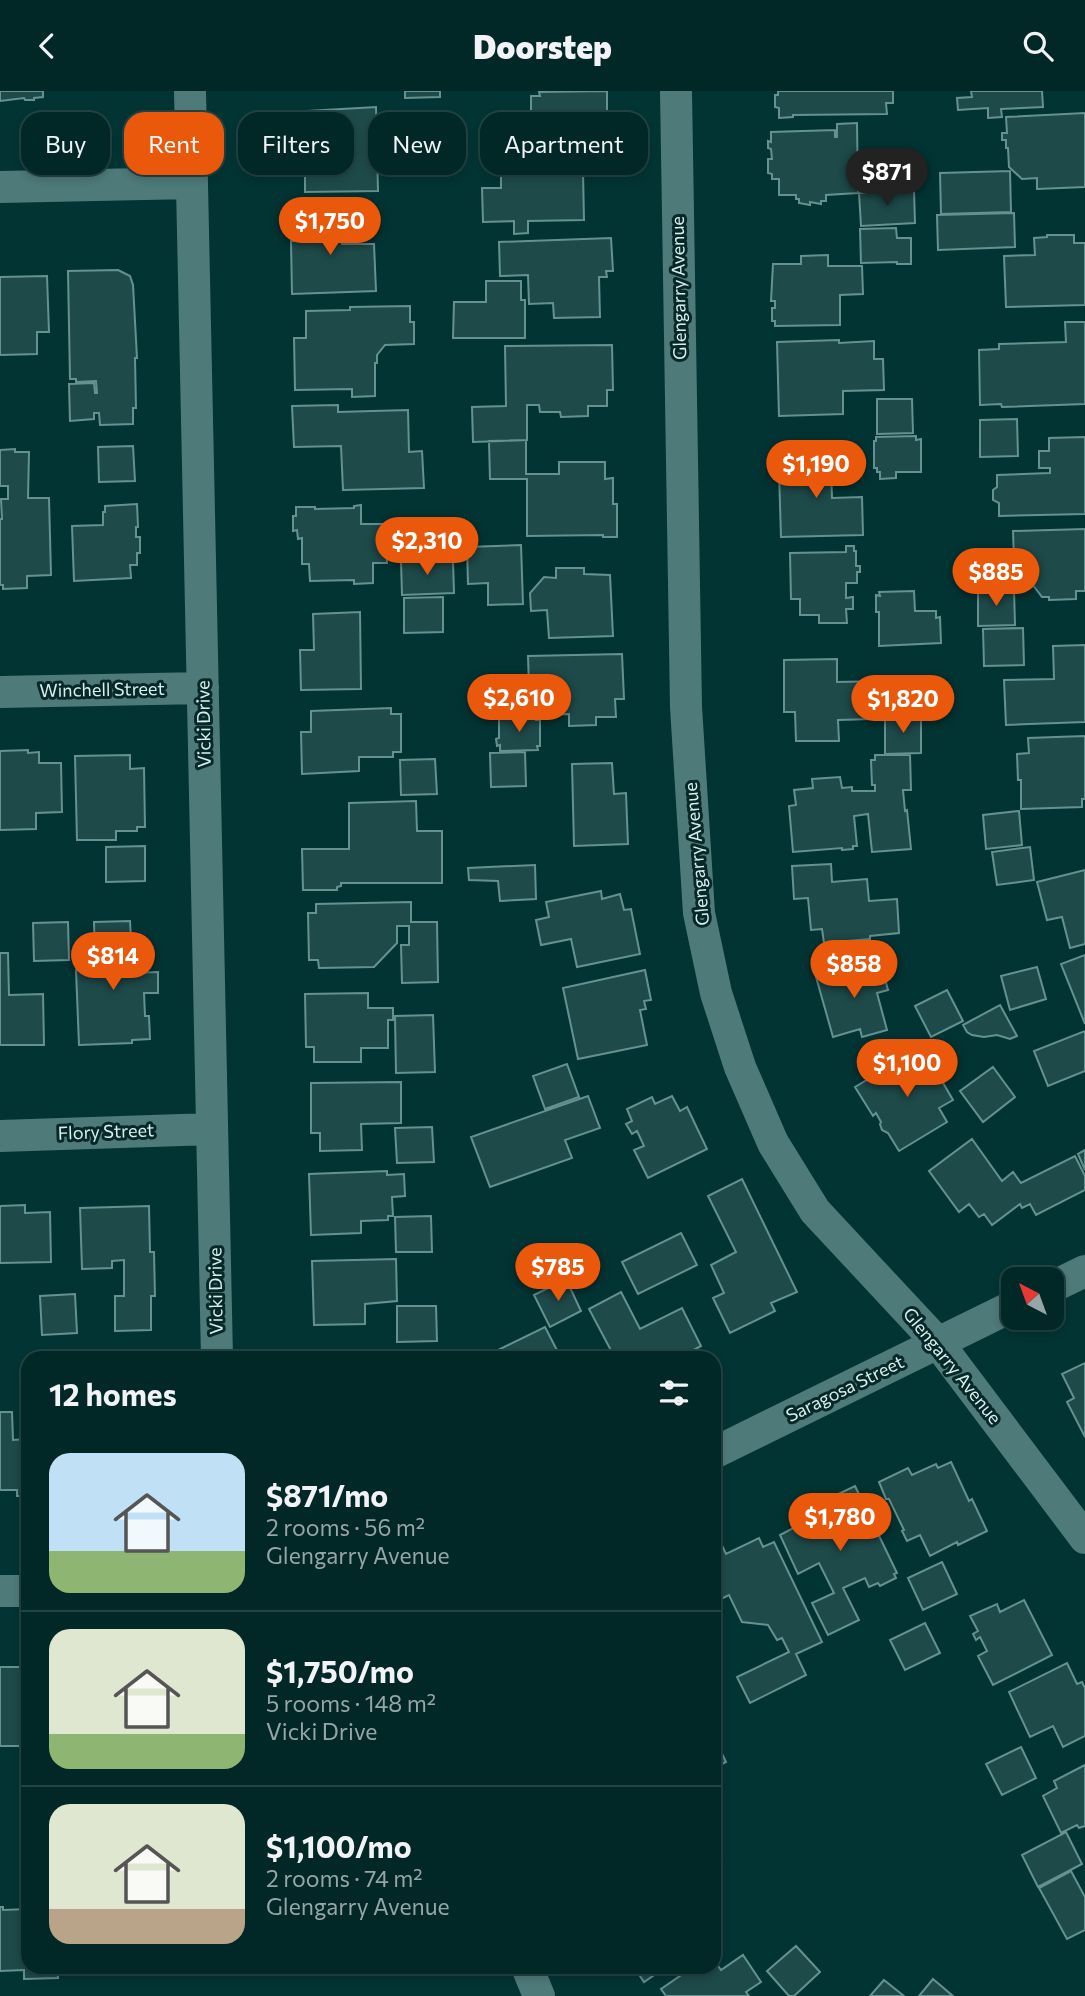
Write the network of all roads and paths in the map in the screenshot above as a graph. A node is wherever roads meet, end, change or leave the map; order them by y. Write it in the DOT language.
graph roads {
  1 [pos="190,91"];
  2 [pos="676,91"];
  3 [pos="192,183"];
  4 [pos="0,187"];
  5 [pos="203,688"];
  6 [pos="0,692"];
  7 [pos="212,1129"];
  8 [pos="0,1136"];
  9 [pos="1085,1271"];
  10 [pos="1064,1281"];
  11 [pos="1001,1312"];
  12 [pos="938,1343"];
  13 [pos="217,1351"];
  14 [pos="721,1450"];
  15 [pos="1085,1538"];
  16 [pos="0,1591"];
  17 [pos="21,1591"];
  18 [pos="530,1974"];
  19 [pos="539,1996"];
  1 -- 3 [label="street, Vicki Drive"];
  2 -- 12 [label="street, Glengarry Avenue"];
  3 -- 4 [label="street"];
  3 -- 5 [label="street, Vicki Drive"];
  5 -- 6 [label="street, Winchell Street"];
  5 -- 7 [label="street, Vicki Drive"];
  7 -- 8 [label="street, Flory Street"];
  7 -- 13 [label="street, Vicki Drive"];
  9 -- 10 [label="street"];
  11 -- 12 [label="street, Saragosa Street"];
  12 -- 14 [label="street, Saragosa Street"];
  12 -- 15 [label="street, Glengarry Avenue"];
  16 -- 17 [label="street"];
  18 -- 19 [label="street"];
}
